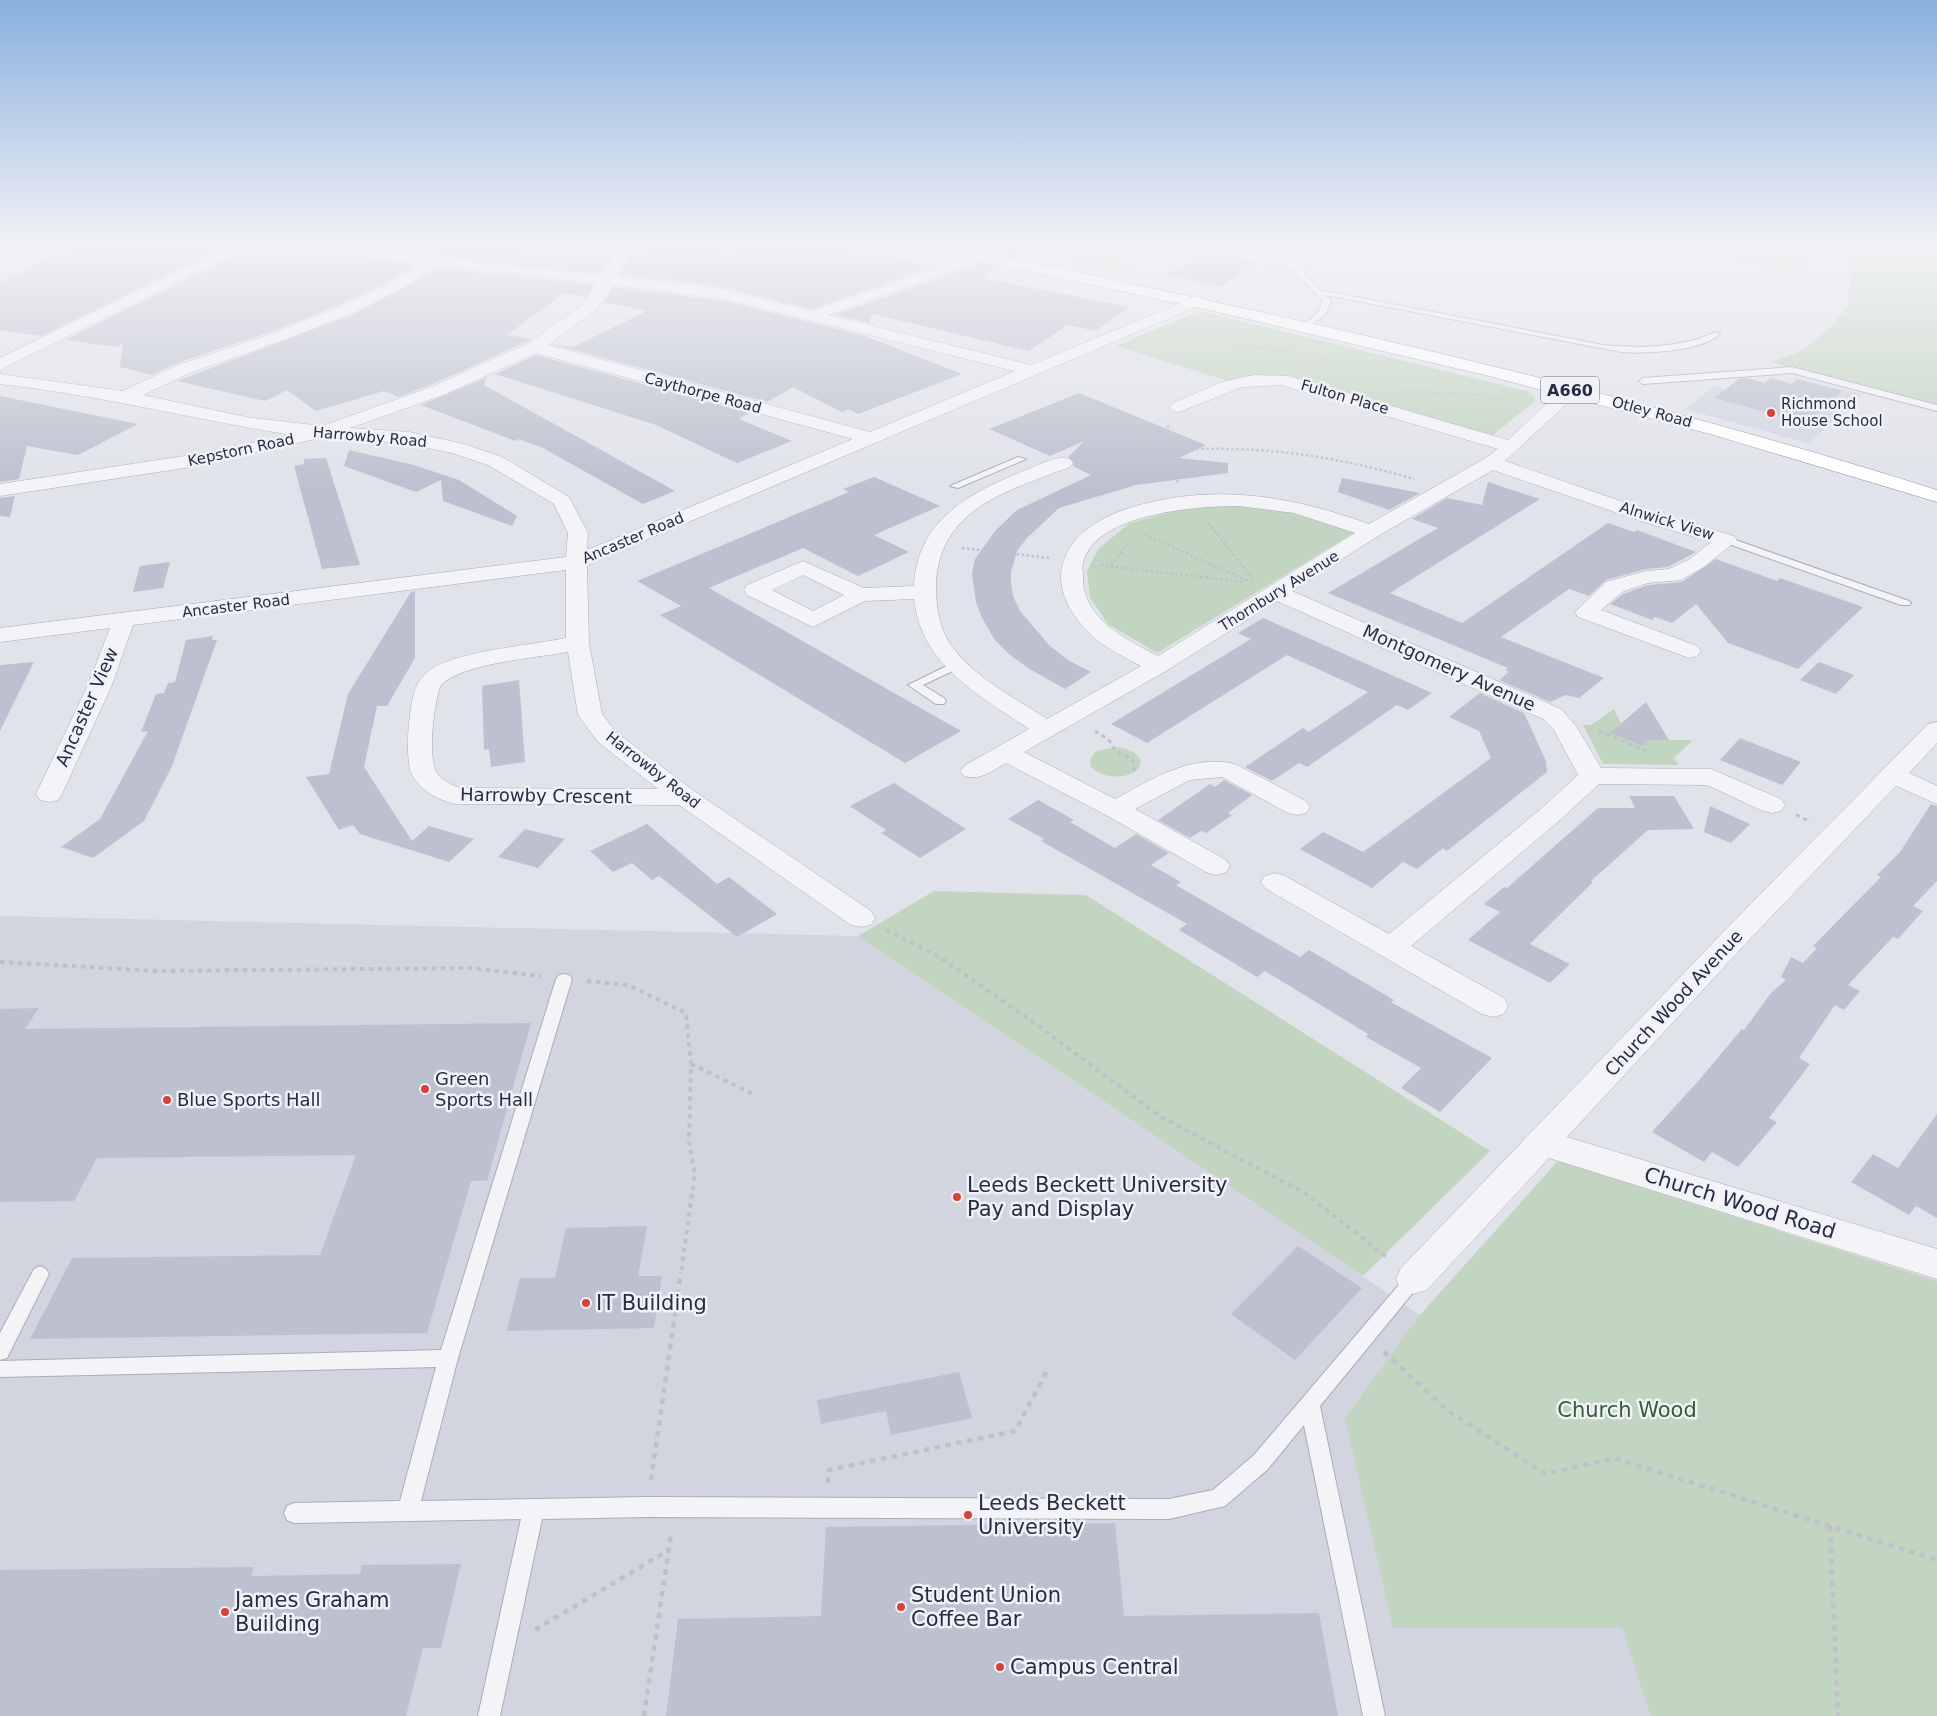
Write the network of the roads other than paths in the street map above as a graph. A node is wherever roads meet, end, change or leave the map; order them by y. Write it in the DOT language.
graph roads {
  1 [pos="81,325"];
  2 [pos="308,325"];
  3 [pos="565,325"];
  4 [pos="853,325"];
  5 [pos="1142,325"];
  6 [pos="1303,325"];
  7 [pos="1492,325"];
  8 [pos="1307,326"];
  9 [pos="1716,334"];
  10 [pos="534,347"];
  11 [pos="0,365"];
  12 [pos="1034,371"];
  13 [pos="0,379"];
  14 [pos="1643,381"];
  15 [pos="1570,391"];
  16 [pos="125,397"];
  17 [pos="1179,406"];
  18 [pos="1937,408"];
  19 [pos="323,432"];
  20 [pos="871,438"];
  21 [pos="1512,447"];
  22 [pos="1021,459"];
  23 [pos="1063,463"];
  24 [pos="1491,463"];
  25 [pos="990,472"];
  26 [pos="1016,481"];
  27 [pos="955,486"];
  28 [pos="0,490"];
  29 [pos="1937,496"];
  30 [pos="1371,532"];
  31 [pos="1727,540"];
  32 [pos="576,562"];
  33 [pos="924,592"];
  34 [pos="1278,593"];
  35 [pos="861,595"];
  36 [pos="1905,603"];
  37 [pos="124,620"];
  38 [pos="0,635"];
  39 [pos="578,643"];
  40 [pos="1689,651"];
  41 [pos="957,665"];
  42 [pos="1158,666"];
  43 [pos="940,701"];
  44 [pos="1937,728"];
  45 [pos="1046,729"];
  46 [pos="1006,753"];
  47 [pos="973,771"];
  48 [pos="1893,775"];
  49 [pos="1592,776"];
  50 [pos="49,794"];
  51 [pos="1937,796"];
  52 [pos="684,797"];
  53 [pos="1772,805"];
  54 [pos="1297,807"];
  55 [pos="1114,808"];
  56 [pos="1216,866"];
  57 [pos="1275,882"];
  58 [pos="861,918"];
  59 [pos="1392,948"];
  60 [pos="564,979"];
  61 [pos="1493,1006"];
  62 [pos="1543,1143"];
  63 [pos="1937,1264"];
  64 [pos="40,1274"];
  65 [pos="1414,1279"];
  66 [pos="0,1352"];
  67 [pos="448,1358"];
  68 [pos="0,1368"];
  69 [pos="1310,1406"];
  70 [pos="534,1508"];
  71 [pos="408,1510"];
  72 [pos="294,1513"];
  73 [pos="489,1716"];
  74 [pos="1374,1716"];
  1 -- 11 [label="street"];
  2 -- 16 [label="street"];
  3 -- 10 [label="street, Kepstorn Road"];
  4 -- 12 [label="street"];
  5 -- 12 [label="street, Ancaster Road"];
  6 -- 8 [label="highway, Otley Road / A660"];
  7 -- 9 [label="lane"];
  8 -- 15 [label="highway, Otley Road / A660"];
  10 -- 19 [label="street, Kepstorn Road"];
  10 -- 20 [label="street, Caythorpe Road"];
  12 -- 20 [label="street, Ancaster Road"];
  13 -- 16 [label="street, Harrowby Road"];
  14 -- 18 [label="lane"];
  15 -- 21 [label="street, Thornbury Avenue"];
  15 -- 29 [label="highway, Otley Road / A660"];
  16 -- 19 [label="street, Harrowby Road"];
  17 -- 21 [label="street, Fulton Place"];
  19 -- 28 [label="street, Kepstorn Road"];
  19 -- 32 [label="street, Harrowby Road"];
  20 -- 32 [label="street, Ancaster Road"];
  21 -- 24 [label="street, Thornbury Avenue"];
  22 -- 25 [label="lane"];
  23 -- 26 [label="street"];
  24 -- 30 [label="street, Thornbury Avenue"];
  24 -- 31 [label="street, Alnwick View"];
  25 -- 26 [label="lane"];
  25 -- 27 [label="lane"];
  26 -- 33 [label="street"];
  30 -- 34 [label="street, Thornbury Avenue"];
  30 -- 42 [label="street"];
  31 -- 36 [label="lane"];
  31 -- 40 [label="street, Alnwick View"];
  32 -- 37 [label="street, Ancaster Road"];
  32 -- 39 [label="street, Harrowby Road"];
  33 -- 35 [label="street"];
  33 -- 41 [label="street"];
  34 -- 42 [label="street, Thornbury Avenue"];
  34 -- 49 [label="street, Montgomery Avenue"];
  37 -- 38 [label="street, Ancaster Road"];
  37 -- 50 [label="street, Ancaster View"];
  39 -- 52 [label="street, Harrowby Road"];
  39 -- 52 [label="street, Harrowby Crescent"];
  41 -- 43 [label="lane"];
  41 -- 45 [label="street"];
  42 -- 45 [label="street, Thornbury Avenue"];
  44 -- 48 [label="street, Church Wood Avenue"];
  45 -- 46 [label="street, Thornbury Avenue"];
  46 -- 47 [label="street, Thornbury Avenue"];
  46 -- 55 [label="street"];
  48 -- 51 [label="street"];
  48 -- 62 [label="street, Church Wood Avenue"];
  49 -- 53 [label="street"];
  49 -- 59 [label="street"];
  52 -- 58 [label="street, Harrowby Road"];
  54 -- 55 [label="street"];
  55 -- 56 [label="street"];
  57 -- 59 [label="street"];
  59 -- 61 [label="street"];
  60 -- 67 [label="lane"];
  62 -- 63 [label="street, Church Wood Road"];
  62 -- 65 [label="street, Church Wood Avenue"];
  64 -- 66 [label="lane"];
  65 -- 69 [label="lane"];
  67 -- 68 [label="lane"];
  67 -- 71 [label="lane"];
  69 -- 70 [label="lane"];
  69 -- 74 [label="lane"];
  70 -- 71 [label="lane"];
  70 -- 73 [label="lane"];
  71 -- 72 [label="lane"];
}
